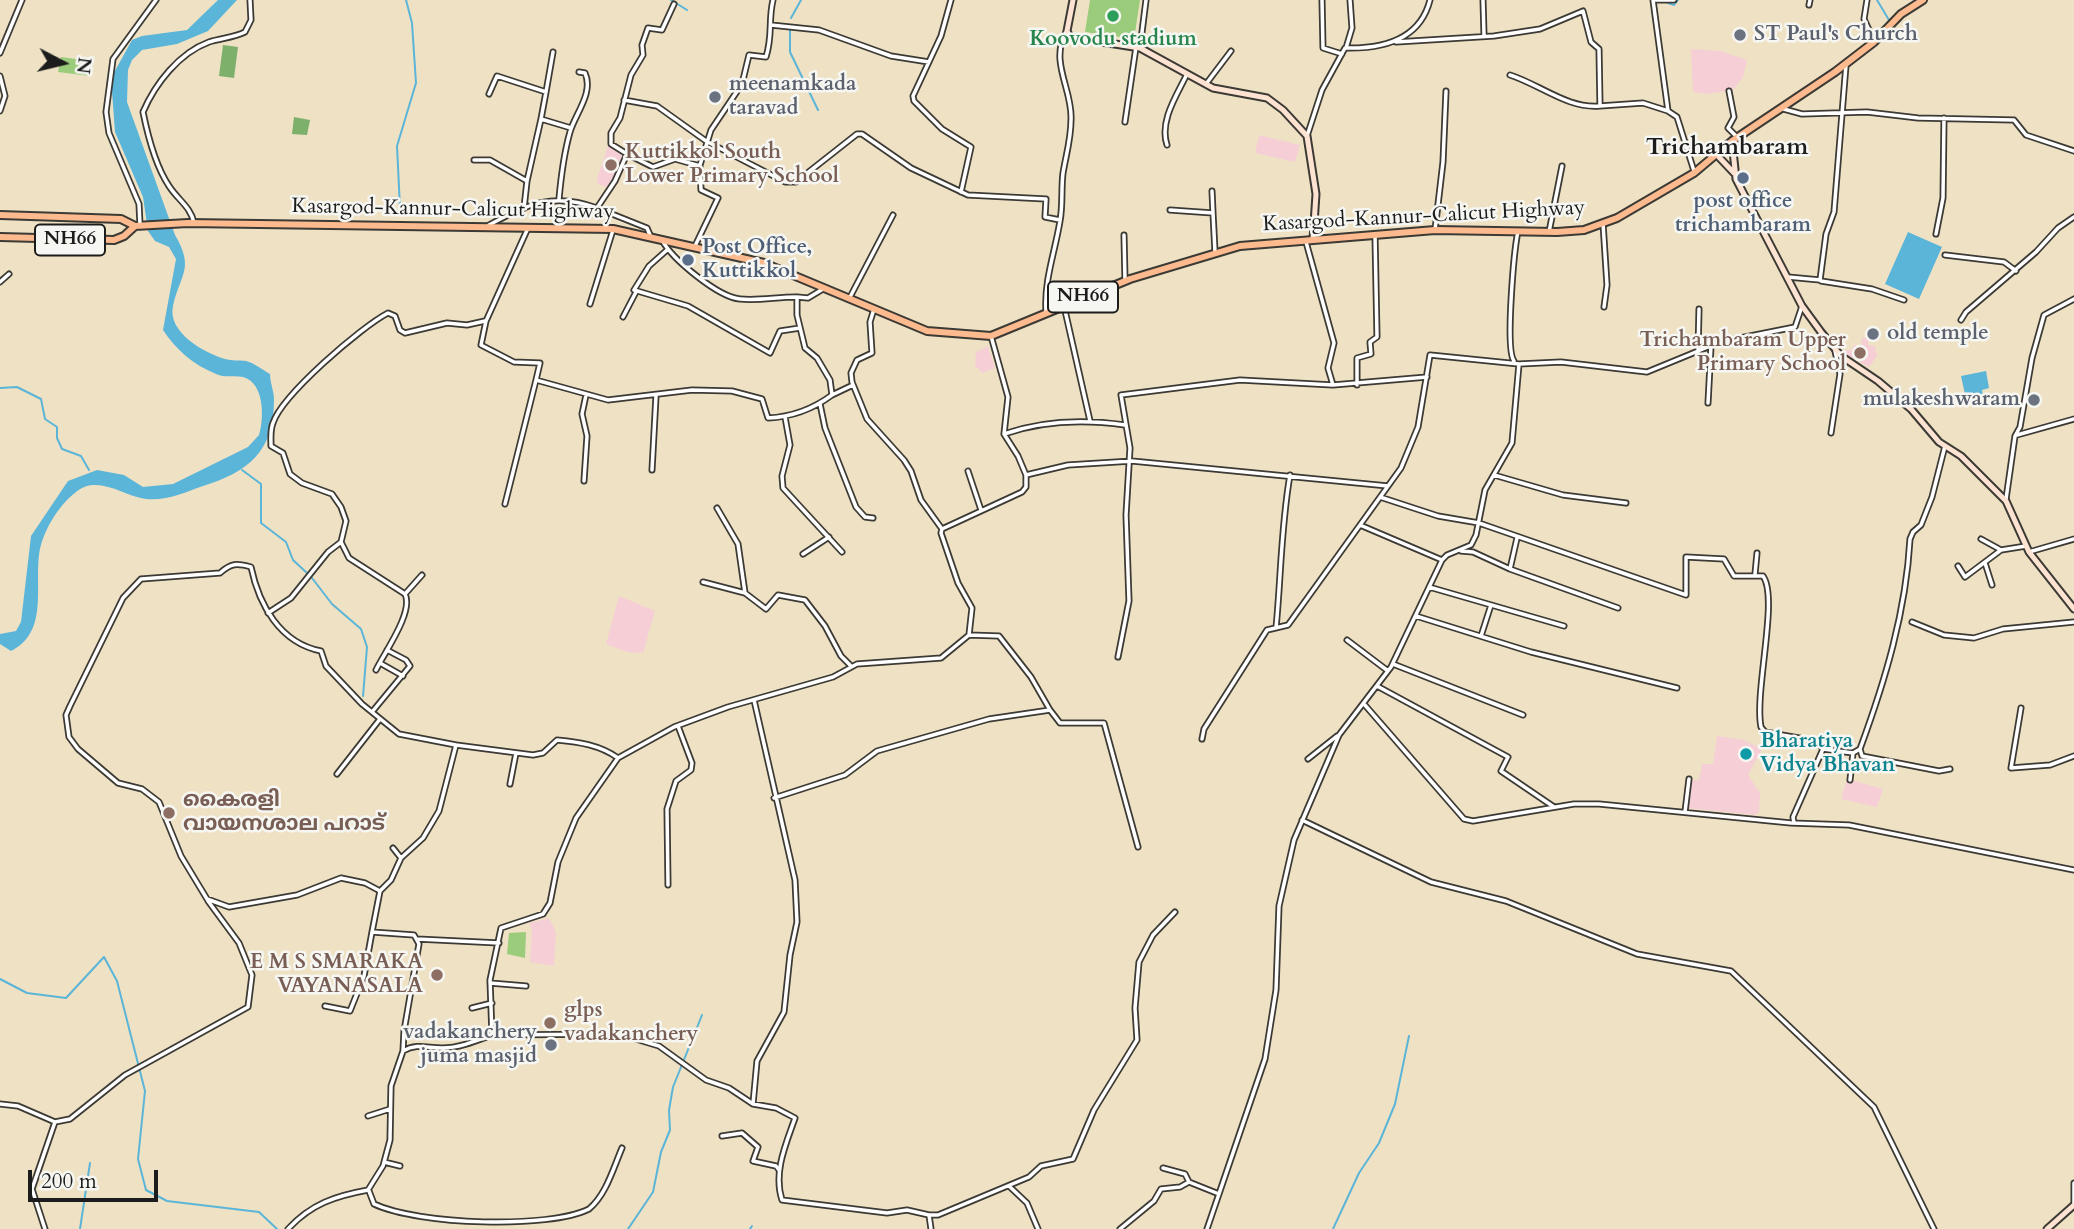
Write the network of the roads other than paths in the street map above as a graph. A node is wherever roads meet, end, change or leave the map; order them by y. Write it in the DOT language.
graph roads {
  1 [pos="22,0"];
  2 [pos="156,0"];
  3 [pos="250,0"];
  4 [pos="774,0"];
  5 [pos="951,0"];
  6 [pos="1073,0"];
  7 [pos="1146,0"];
  8 [pos="1322,0"];
  9 [pos="1350,0"];
  10 [pos="1430,0"];
  11 [pos="1483,0"];
  12 [pos="1674,0"];
  13 [pos="1867,0"];
  14 [pos="1908,0"];
  15 [pos="1923,0"];
  16 [pos="674,4"];
  17 [pos="1909,8"];
  18 [pos="771,24"];
  19 [pos="1067,30"];
  20 [pos="1484,35"];
  21 [pos="1874,41"];
  22 [pos="1396,42"];
  23 [pos="1138,47"];
  24 [pos="1346,48"];
  25 [pos="1231,51"];
  26 [pos="553,52"];
  27 [pos="0,53"];
  28 [pos="1342,54"];
  29 [pos="929,62"];
  30 [pos="1846,63"];
  31 [pos="579,72"];
  32 [pos="1188,72"];
  33 [pos="1510,75"];
  34 [pos="0,76"];
  35 [pos="1206,83"];
  36 [pos="1446,91"];
  37 [pos="1729,91"];
  38 [pos="546,92"];
  39 [pos="489,94"];
  40 [pos="624,100"];
  41 [pos="1600,106"];
  42 [pos="1780,107"];
  43 [pos="0,111"];
  44 [pos="1668,111"];
  45 [pos="1844,112"];
  46 [pos="1944,117"];
  47 [pos="541,119"];
  48 [pos="1125,122"];
  49 [pos="571,128"];
  50 [pos="1307,136"];
  51 [pos="1735,139"];
  52 [pos="706,141"];
  53 [pos="1167,145"];
  54 [pos="2074,151"];
  55 [pos="627,154"];
  56 [pos="1716,154"];
  57 [pos="474,160"];
  58 [pos="700,166"];
  59 [pos="1562,166"];
  60 [pos="1694,173"];
  61 [pos="1736,179"];
  62 [pos="527,181"];
  63 [pos="1212,191"];
  64 [pos="961,192"];
  65 [pos="559,199"];
  66 [pos="524,208"];
  67 [pos="597,208"];
  68 [pos="1170,210"];
  69 [pos="1213,213"];
  70 [pos="0,215"];
  71 [pos="893,215"];
  72 [pos="2074,217"];
  73 [pos="1060,220"];
  74 [pos="191,223"];
  75 [pos="1604,223"];
  76 [pos="139,225"];
  77 [pos="487,226"];
  78 [pos="529,226"];
  79 [pos="613,229"];
  80 [pos="1434,230"];
  81 [pos="1518,231"];
  82 [pos="1549,232"];
  83 [pos="1936,234"];
  84 [pos="650,235"];
  85 [pos="1124,235"];
  86 [pos="1375,235"];
  87 [pos="0,237"];
  88 [pos="661,238"];
  89 [pos="1309,240"];
  90 [pos="695,246"];
  91 [pos="667,250"];
  92 [pos="1215,252"];
  93 [pos="1945,255"];
  94 [pos="2016,271"];
  95 [pos="9,274"];
  96 [pos="1788,277"];
  97 [pos="1820,280"];
  98 [pos="1125,281"];
  99 [pos="0,282"];
  100 [pos="824,288"];
  101 [pos="636,292"];
  102 [pos="797,297"];
  103 [pos="849,299"];
  104 [pos="2074,299"];
  105 [pos="1904,300"];
  106 [pos="590,304"];
  107 [pos="1064,304"];
  108 [pos="1802,306"];
  109 [pos="1604,307"];
  110 [pos="874,309"];
  111 [pos="1699,309"];
  112 [pos="1046,311"];
  113 [pos="623,317"];
  114 [pos="1961,320"];
  115 [pos="486,321"];
  116 [pos="800,328"];
  117 [pos="990,336"];
  118 [pos="1711,346"];
  119 [pos="1835,349"];
  120 [pos="1698,352"];
  121 [pos="1519,364"];
  122 [pos="1427,377"];
  123 [pos="536,380"];
  124 [pos="853,385"];
  125 [pos="1333,385"];
  126 [pos="1357,385"];
  127 [pos="586,395"];
  128 [pos="832,395"];
  129 [pos="656,396"];
  130 [pos="1708,403"];
  131 [pos="820,404"];
  132 [pos="785,417"];
  133 [pos="2074,419"];
  134 [pos="1090,421"];
  135 [pos="1125,425"];
  136 [pos="1831,433"];
  137 [pos="1004,434"];
  138 [pos="2015,436"];
  139 [pos="1945,446"];
  140 [pos="1130,461"];
  141 [pos="652,470"];
  142 [pos="968,471"];
  143 [pos="1026,474"];
  144 [pos="1290,475"];
  145 [pos="1493,475"];
  146 [pos="584,481"];
  147 [pos="1388,486"];
  148 [pos="1380,497"];
  149 [pos="2006,501"];
  150 [pos="1626,503"];
  151 [pos="505,504"];
  152 [pos="717,508"];
  153 [pos="981,510"];
  154 [pos="873,517"];
  155 [pos="1479,523"];
  156 [pos="1360,524"];
  157 [pos="942,529"];
  158 [pos="829,537"];
  159 [pos="1517,538"];
  160 [pos="1981,539"];
  161 [pos="2074,539"];
  162 [pos="341,542"];
  163 [pos="2026,545"];
  164 [pos="1459,550"];
  165 [pos="2001,550"];
  166 [pos="842,552"];
  167 [pos="2029,552"];
  168 [pos="1756,553"];
  169 [pos="803,554"];
  170 [pos="1442,560"];
  171 [pos="1985,563"];
  172 [pos="1958,566"];
  173 [pos="1510,569"];
  174 [pos="1755,574"];
  175 [pos="422,575"];
  176 [pos="703,582"];
  177 [pos="1992,584"];
  178 [pos="1429,587"];
  179 [pos="745,593"];
  180 [pos="405,594"];
  181 [pos="1492,604"];
  182 [pos="1618,608"];
  183 [pos="2074,609"];
  184 [pos="268,613"];
  185 [pos="1416,616"];
  186 [pos="1912,622"];
  187 [pos="2074,622"];
  188 [pos="1564,626"];
  189 [pos="1276,628"];
  190 [pos="969,635"];
  191 [pos="1481,636"];
  192 [pos="1347,640"];
  193 [pos="387,650"];
  194 [pos="1118,657"];
  195 [pos="380,663"];
  196 [pos="1393,664"];
  197 [pos="851,666"];
  198 [pos="376,670"];
  199 [pos="1388,671"];
  200 [pos="403,676"];
  201 [pos="1377,686"];
  202 [pos="1677,688"];
  203 [pos="754,700"];
  204 [pos="1364,704"];
  205 [pos="2021,708"];
  206 [pos="1050,710"];
  207 [pos="372,712"];
  208 [pos="1523,715"];
  209 [pos="380,719"];
  210 [pos="678,726"];
  211 [pos="1339,735"];
  212 [pos="1202,738"];
  213 [pos="456,745"];
  214 [pos="1860,748"];
  215 [pos="1823,749"];
  216 [pos="516,753"];
  217 [pos="1853,753"];
  218 [pos="2074,755"];
  219 [pos="618,758"];
  220 [pos="1308,759"];
  221 [pos="1950,769"];
  222 [pos="337,774"];
  223 [pos="1689,779"];
  224 [pos="1850,780"];
  225 [pos="510,784"];
  226 [pos="774,798"];
  227 [pos="1554,807"];
  228 [pos="1685,812"];
  229 [pos="1301,820"];
  230 [pos="1794,824"];
  231 [pos="1138,846"];
  232 [pos="393,848"];
  233 [pos="401,859"];
  234 [pos="2074,870"];
  235 [pos="668,885"];
  236 [pos="380,891"];
  237 [pos="207,899"];
  238 [pos="218,904"];
  239 [pos="1175,912"];
  240 [pos="218,914"];
  241 [pos="372,932"];
  242 [pos="417,939"];
  243 [pos="499,943"];
  244 [pos="490,983"];
  245 [pos="526,986"];
  246 [pos="492,1003"];
  247 [pos="325,1006"];
  248 [pos="472,1008"];
  249 [pos="492,1035"];
  250 [pos="403,1051"];
  251 [pos="0,1104"];
  252 [pos="753,1104"];
  253 [pos="390,1109"];
  254 [pos="368,1116"];
  255 [pos="54,1122"];
  256 [pos="722,1136"];
  257 [pos="622,1148"];
  258 [pos="384,1162"];
  259 [pos="400,1166"];
  260 [pos="1163,1168"];
  261 [pos="780,1172"];
  262 [pos="1189,1182"];
  263 [pos="2074,1183"];
  264 [pos="1007,1185"];
  265 [pos="369,1190"];
  266 [pos="1219,1194"];
  267 [pos="2074,1205"];
  268 [pos="929,1215"];
  269 [pos="560,1225"];
  270 [pos="526,1227"];
  271 [pos="289,1228"];
  272 [pos="45,1229"];
  273 [pos="930,1229"];
  274 [pos="1038,1229"];
  275 [pos="1120,1229"];
  276 [pos="1207,1229"];
  277 [pos="1934,1229"];
  278 [pos="2047,1229"];
  1 -- 27 [label="street"];
  2 -- 76 [label="street"];
  3 -- 74 [label="street"];
  4 -- 18 [label="street"];
  5 -- 29 [label="street"];
  6 -- 19 [label="main road"];
  7 -- 23 [label="street"];
  8 -- 28 [label="street"];
  9 -- 24 [label="street"];
  10 -- 22 [label="street"];
  11 -- 20 [label="street"];
  12 -- 44 [label="street"];
  13 -- 21 [label="street"];
  14 -- 17 [label="street"];
  15 -- 17 [label="highway, Kasargod-Kannur-Calicut Highway / NH66"];
  16 -- 40 [label="street"];
  17 -- 21 [label="highway, Kasargod-Kannur-Calicut Highway / NH66"];
  18 -- 29 [label="street"];
  18 -- 52 [label="street"];
  19 -- 23 [label="main road"];
  19 -- 73 [label="street"];
  20 -- 22 [label="street"];
  20 -- 41 [label="street"];
  21 -- 30 [label="highway, Kasargod-Kannur-Calicut Highway / NH66"];
  22 -- 24 [label="street"];
  23 -- 32 [label="main road"];
  23 -- 48 [label="street"];
  24 -- 28 [label="street"];
  25 -- 35 [label="street"];
  26 -- 38 [label="street"];
  28 -- 50 [label="street"];
  29 -- 64 [label="street"];
  30 -- 42 [label="highway, Kasargod-Kannur-Calicut Highway / NH66"];
  30 -- 45 [label="street"];
  31 -- 49 [label="street"];
  32 -- 35 [label="main road"];
  32 -- 53 [label="street"];
  33 -- 41 [label="street"];
  34 -- 43 [label="street"];
  35 -- 50 [label="main road"];
  36 -- 80 [label="street"];
  37 -- 51 [label="street"];
  38 -- 39 [label="street"];
  38 -- 47 [label="street"];
  40 -- 52 [label="street"];
  40 -- 55 [label="street"];
  41 -- 44 [label="street"];
  42 -- 45 [label="street"];
  42 -- 51 [label="highway, Kasargod-Kannur-Calicut Highway / NH66"];
  44 -- 60 [label="street"];
  45 -- 46 [label="street"];
  45 -- 97 [label="street"];
  46 -- 54 [label="street"];
  46 -- 83 [label="street"];
  47 -- 49 [label="street"];
  47 -- 62 [label="street"];
  49 -- 65 [label="street"];
  50 -- 89 [label="main road"];
  51 -- 56 [label="highway, Kasargod-Kannur-Calicut Highway / NH66"];
  51 -- 61 [label="main road"];
  52 -- 58 [label="street"];
  52 -- 64 [label="street"];
  55 -- 58 [label="street"];
  55 -- 67 [label="street"];
  56 -- 60 [label="highway, Kasargod-Kannur-Calicut Highway / NH66"];
  56 -- 61 [label="main road"];
  57 -- 62 [label="street"];
  58 -- 90 [label="street"];
  59 -- 82 [label="street"];
  60 -- 75 [label="highway, Kasargod-Kannur-Calicut Highway / NH66"];
  61 -- 96 [label="main road"];
  62 -- 66 [label="street"];
  63 -- 69 [label="street"];
  64 -- 73 [label="street"];
  65 -- 66 [label="street"];
  65 -- 67 [label="street"];
  66 -- 77 [label="street"];
  67 -- 84 [label="street"];
  68 -- 69 [label="street"];
  69 -- 92 [label="street"];
  70 -- 76 [label="highway, Kasargod-Kannur-Calicut Highway / NH66"];
  71 -- 103 [label="street"];
  72 -- 94 [label="street"];
  73 -- 112 [label="street"];
  74 -- 76 [label="highway, Kasargod-Kannur-Calicut Highway / NH66"];
  74 -- 77 [label="highway, Kasargod-Kannur-Calicut Highway / NH66"];
  75 -- 82 [label="highway, Kasargod-Kannur-Calicut Highway / NH66"];
  75 -- 109 [label="street"];
  76 -- 87 [label="highway, Kasargod-Kannur-Calicut Highway / NH66"];
  77 -- 78 [label="highway, Kasargod-Kannur-Calicut Highway / NH66"];
  78 -- 79 [label="highway, Kasargod-Kannur-Calicut Highway / NH66"];
  78 -- 115 [label="street"];
  79 -- 84 [label="highway, Kasargod-Kannur-Calicut Highway / NH66"];
  79 -- 106 [label="street"];
  80 -- 81 [label="highway, Kasargod-Kannur-Calicut Highway / NH66"];
  80 -- 86 [label="highway, Kasargod-Kannur-Calicut Highway / NH66"];
  81 -- 82 [label="highway, Kasargod-Kannur-Calicut Highway / NH66"];
  81 -- 121 [label="street"];
  84 -- 88 [label="highway, Kasargod-Kannur-Calicut Highway / NH66"];
  85 -- 98 [label="street"];
  86 -- 89 [label="highway, Kasargod-Kannur-Calicut Highway / NH66"];
  86 -- 126 [label="street"];
  88 -- 90 [label="highway, Kasargod-Kannur-Calicut Highway / NH66"];
  88 -- 91 [label="street"];
  89 -- 92 [label="highway, Kasargod-Kannur-Calicut Highway / NH66"];
  89 -- 125 [label="street"];
  90 -- 100 [label="highway, Kasargod-Kannur-Calicut Highway / NH66"];
  91 -- 101 [label="street"];
  91 -- 102 [label="street"];
  92 -- 98 [label="highway, Kasargod-Kannur-Calicut Highway / NH66"];
  93 -- 94 [label="street"];
  94 -- 114 [label="street"];
  95 -- 99 [label="street"];
  96 -- 97 [label="street"];
  96 -- 108 [label="main road"];
  97 -- 105 [label="street"];
  98 -- 107 [label="highway, Kasargod-Kannur-Calicut Highway / NH66"];
  100 -- 102 [label="street"];
  100 -- 103 [label="highway, Kasargod-Kannur-Calicut Highway / NH66"];
  101 -- 113 [label="street"];
  101 -- 116 [label="street"];
  102 -- 116 [label="street"];
  103 -- 110 [label="highway, Kasargod-Kannur-Calicut Highway / NH66"];
  104 -- 138 [label="street"];
  107 -- 112 [label="highway, Kasargod-Kannur-Calicut Highway / NH66"];
  107 -- 134 [label="street"];
  108 -- 118 [label="street"];
  108 -- 119 [label="main road"];
  110 -- 117 [label="highway, Kasargod-Kannur-Calicut Highway / NH66"];
  110 -- 124 [label="street"];
  111 -- 120 [label="street"];
  112 -- 117 [label="highway, Kasargod-Kannur-Calicut Highway / NH66"];
  115 -- 123 [label="street"];
  115 -- 162 [label="street"];
  116 -- 128 [label="street"];
  117 -- 137 [label="street"];
  118 -- 120 [label="street"];
  118 -- 130 [label="street"];
  119 -- 136 [label="street"];
  119 -- 139 [label="main road"];
  120 -- 121 [label="street"];
  121 -- 122 [label="street"];
  121 -- 145 [label="street"];
  122 -- 126 [label="street"];
  122 -- 147 [label="street"];
  123 -- 127 [label="street"];
  123 -- 151 [label="street"];
  124 -- 128 [label="street"];
  124 -- 157 [label="street"];
  125 -- 126 [label="street"];
  125 -- 135 [label="street"];
  127 -- 129 [label="street"];
  127 -- 146 [label="street"];
  128 -- 131 [label="street"];
  129 -- 132 [label="street"];
  129 -- 141 [label="street"];
  131 -- 132 [label="street"];
  131 -- 154 [label="street"];
  132 -- 158 [label="street"];
  133 -- 138 [label="street"];
  134 -- 135 [label="street"];
  134 -- 137 [label="street"];
  135 -- 140 [label="street"];
  137 -- 143 [label="street"];
  138 -- 149 [label="street"];
  139 -- 149 [label="main road"];
  139 -- 214 [label="street"];
  140 -- 143 [label="street"];
  140 -- 144 [label="street"];
  140 -- 194 [label="street"];
  142 -- 153 [label="street"];
  143 -- 153 [label="street"];
  144 -- 147 [label="street"];
  144 -- 189 [label="street"];
  145 -- 150 [label="street"];
  145 -- 155 [label="street"];
  147 -- 148 [label="street"];
  148 -- 155 [label="street"];
  148 -- 156 [label="street"];
  149 -- 163 [label="main road"];
  152 -- 179 [label="street"];
  153 -- 157 [label="street"];
  155 -- 159 [label="street"];
  155 -- 164 [label="street"];
  156 -- 170 [label="street"];
  156 -- 189 [label="street"];
  157 -- 190 [label="street"];
  158 -- 166 [label="street"];
  158 -- 169 [label="street"];
  159 -- 173 [label="street"];
  159 -- 174 [label="street"];
  160 -- 165 [label="street"];
  161 -- 167 [label="street"];
  162 -- 180 [label="street"];
  162 -- 184 [label="street"];
  163 -- 165 [label="street"];
  163 -- 167 [label="main road"];
  164 -- 170 [label="street"];
  164 -- 173 [label="street"];
  165 -- 171 [label="street"];
  167 -- 183 [label="main road"];
  168 -- 174 [label="street"];
  170 -- 178 [label="street"];
  171 -- 172 [label="street"];
  171 -- 177 [label="street"];
  173 -- 182 [label="street"];
  174 -- 215 [label="street"];
  175 -- 180 [label="street"];
  176 -- 179 [label="street"];
  178 -- 181 [label="street"];
  178 -- 185 [label="street"];
  179 -- 197 [label="street"];
  180 -- 193 [label="street"];
  181 -- 188 [label="street"];
  181 -- 191 [label="street"];
  184 -- 207 [label="street"];
  184 -- 237 [label="street"];
  185 -- 191 [label="street"];
  185 -- 196 [label="street"];
  186 -- 187 [label="street"];
  189 -- 212 [label="street"];
  190 -- 197 [label="street"];
  190 -- 206 [label="street"];
  191 -- 202 [label="street"];
  192 -- 199 [label="street"];
  193 -- 195 [label="street"];
  193 -- 200 [label="street"];
  195 -- 198 [label="street"];
  195 -- 200 [label="street"];
  196 -- 199 [label="street"];
  196 -- 208 [label="street"];
  197 -- 203 [label="street"];
  199 -- 201 [label="street"];
  200 -- 207 [label="street"];
  201 -- 204 [label="street"];
  201 -- 227 [label="street"];
  203 -- 210 [label="street"];
  203 -- 226 [label="street"];
  204 -- 211 [label="street"];
  204 -- 227 [label="street"];
  205 -- 218 [label="street"];
  206 -- 226 [label="street"];
  206 -- 231 [label="street"];
  207 -- 209 [label="street"];
  209 -- 213 [label="street"];
  209 -- 222 [label="street"];
  210 -- 219 [label="street"];
  210 -- 235 [label="street"];
  211 -- 220 [label="street"];
  211 -- 229 [label="street"];
  213 -- 216 [label="street"];
  213 -- 233 [label="street"];
  214 -- 217 [label="street"];
  214 -- 221 [label="street"];
  215 -- 217 [label="street"];
  215 -- 230 [label="street"];
  216 -- 219 [label="street"];
  216 -- 225 [label="street"];
  217 -- 224 [label="street"];
  219 -- 243 [label="street"];
  223 -- 228 [label="street"];
  226 -- 252 [label="street"];
  227 -- 228 [label="street"];
  228 -- 230 [label="street"];
  229 -- 266 [label="street"];
  229 -- 277 [label="street"];
  230 -- 234 [label="street"];
  232 -- 233 [label="street"];
  233 -- 236 [label="street"];
  236 -- 238 [label="street"];
  236 -- 241 [label="street"];
  237 -- 238 [label="street"];
  237 -- 240 [label="street"];
  238 -- 240 [label="street"];
  239 -- 264 [label="street"];
  240 -- 255 [label="street"];
  241 -- 242 [label="street"];
  241 -- 247 [label="street"];
  242 -- 243 [label="street"];
  242 -- 250 [label="street"];
  243 -- 244 [label="street"];
  244 -- 245 [label="street"];
  244 -- 246 [label="street"];
  246 -- 248 [label="street"];
  246 -- 249 [label="street"];
  249 -- 250 [label="street"];
  249 -- 252 [label="street"];
  250 -- 253 [label="street"];
  251 -- 255 [label="street"];
  252 -- 261 [label="street"];
  253 -- 254 [label="street"];
  253 -- 258 [label="street"];
  255 -- 272 [label="street"];
  256 -- 261 [label="street"];
  257 -- 269 [label="street"];
  258 -- 259 [label="street"];
  258 -- 265 [label="street"];
  260 -- 262 [label="street"];
  261 -- 268 [label="street"];
  262 -- 266 [label="street"];
  262 -- 275 [label="street"];
  263 -- 267 [label="street"];
  264 -- 268 [label="street"];
  264 -- 274 [label="street"];
  265 -- 270 [label="street"];
  265 -- 271 [label="street"];
  266 -- 276 [label="street"];
  267 -- 278 [label="main road"];
  268 -- 273 [label="street"];
}
